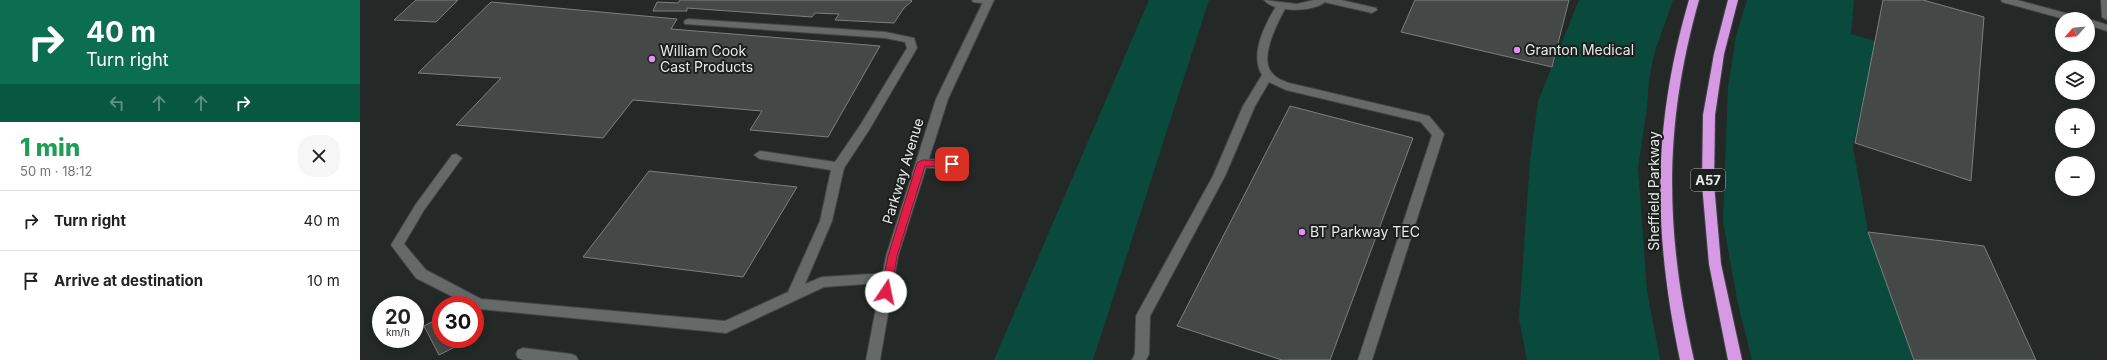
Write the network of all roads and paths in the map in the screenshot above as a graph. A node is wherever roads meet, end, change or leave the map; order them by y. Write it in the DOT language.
graph roads {
  1 [pos="985,0"];
  2 [pos="1269,0"];
  3 [pos="1322,0"];
  4 [pos="1328,0"];
  5 [pos="1694,0"];
  6 [pos="1733,0"];
  7 [pos="2006,0"];
  8 [pos="2106,0"];
  9 [pos="1282,5"];
  10 [pos="1372,10"];
  11 [pos="2055,13"];
  12 [pos="2107,17"];
  13 [pos="689,22"];
  14 [pos="2095,24"];
  15 [pos="2107,28"];
  16 [pos="1267,76"];
  17 [pos="760,155"];
  18 [pos="456,158"];
  19 [pos="922,163"];
  20 [pos="952,164"];
  21 [pos="838,166"];
  22 [pos="888,278"];
  23 [pos="793,296"];
  24 [pos="524,354"];
  25 [pos="571,360"];
  26 [pos="873,360"];
  27 [pos="1139,360"];
  28 [pos="1365,360"];
  29 [pos="1687,360"];
  30 [pos="1735,360"];
  1 -- 19 [label="street, Parkway Avenue"];
  2 -- 9 [label="street"];
  3 -- 9 [label="street"];
  4 -- 10 [label="street"];
  5 -- 29 [label="highway, Sheffield Parkway"];
  6 -- 30 [label="highway, A57"];
  7 -- 11 [label="street"];
  8 -- 12 [label="street"];
  9 -- 16 [label="street"];
  13 -- 21 [label="street"];
  14 -- 15 [label="street"];
  16 -- 27 [label="street"];
  16 -- 28 [label="street"];
  17 -- 21 [label="street"];
  18 -- 23 [label="street"];
  19 -- 20 [label="street"];
  19 -- 22 [label="street, Parkway Avenue"];
  21 -- 23 [label="street"];
  22 -- 23 [label="street"];
  22 -- 26 [label="street, Parkway Avenue"];
  24 -- 25 [label="street"];
}
